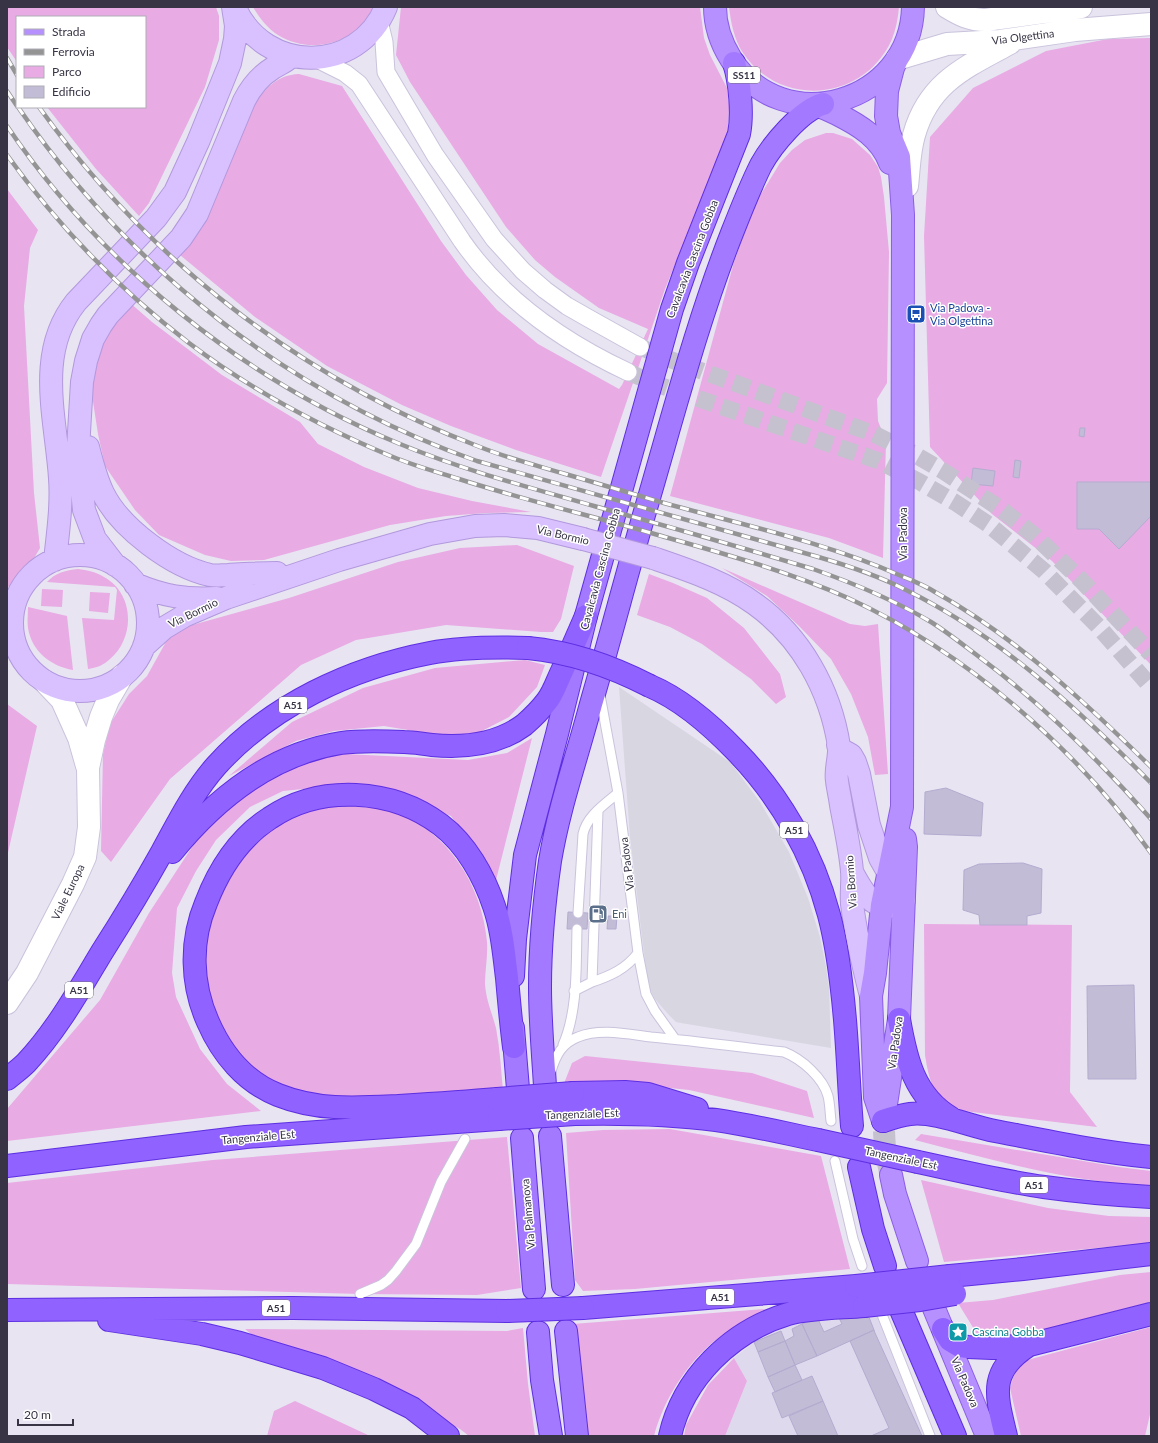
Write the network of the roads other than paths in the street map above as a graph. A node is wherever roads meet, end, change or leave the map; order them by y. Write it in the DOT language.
graph roads {
  1 [pos="234,7"];
  2 [pos="913,7"];
  3 [pos="947,7"];
  4 [pos="715,8"];
  5 [pos="1068,8"];
  6 [pos="383,14"];
  7 [pos="1151,24"];
  8 [pos="1018,39"];
  9 [pos="292,56"];
  10 [pos="315,58"];
  11 [pos="897,59"];
  12 [pos="734,63"];
  13 [pos="817,105"];
  14 [pos="901,193"];
  15 [pos="903,215"];
  16 [pos="640,347"];
  17 [pos="628,372"];
  18 [pos="81,398"];
  19 [pos="56,560"];
  20 [pos="115,565"];
  21 [pos="304,571"];
  22 [pos="136,584"];
  23 [pos="14,595"];
  24 [pos="226,598"];
  25 [pos="586,616"];
  26 [pos="12,645"];
  27 [pos="144,646"];
  28 [pos="122,676"];
  29 [pos="44,681"];
  30 [pos="597,682"];
  31 [pos="838,745"];
  32 [pos="88,768"];
  33 [pos="618,793"];
  34 [pos="598,811"];
  35 [pos="901,814"];
  36 [pos="852,872"];
  37 [pos="888,874"];
  38 [pos="140,892"];
  39 [pos="904,900"];
  40 [pos="882,905"];
  41 [pos="578,913"];
  42 [pos="577,929"];
  43 [pos="638,953"];
  44 [pos="592,982"];
  45 [pos="574,991"];
  46 [pos="871,996"];
  47 [pos="7,1003"];
  48 [pos="899,1019"];
  49 [pos="675,1039"];
  50 [pos="563,1045"];
  51 [pos="514,1047"];
  52 [pos="7,1079"];
  53 [pos="546,1086"];
  54 [pos="518,1089"];
  55 [pos="498,1109"];
  56 [pos="954,1120"];
  57 [pos="831,1121"];
  58 [pos="852,1126"];
  59 [pos="883,1126"];
  60 [pos="550,1136"];
  61 [pos="522,1138"];
  62 [pos="465,1140"];
  63 [pos="1151,1157"];
  64 [pos="835,1161"];
  65 [pos="7,1166"];
  66 [pos="859,1167"];
  67 [pos="891,1175"];
  68 [pos="1151,1197"];
  69 [pos="1151,1254"];
  70 [pos="917,1261"];
  71 [pos="885,1266"];
  72 [pos="859,1276"];
  73 [pos="563,1285"];
  74 [pos="952,1285"];
  75 [pos="534,1290"];
  76 [pos="360,1294"];
  77 [pos="933,1306"];
  78 [pos="882,1309"];
  79 [pos="7,1310"];
  80 [pos="44,1310"];
  81 [pos="1151,1314"];
  82 [pos="942,1329"];
  83 [pos="566,1331"];
  84 [pos="538,1332"];
  85 [pos="1029,1345"];
  86 [pos="448,1436"];
  87 [pos="551,1436"];
  88 [pos="577,1436"];
  89 [pos="670,1436"];
  90 [pos="930,1436"];
  91 [pos="955,1436"];
  92 [pos="987,1436"];
  93 [pos="1006,1436"];
  1 -- 9 [label="main road"];
  1 -- 19 [label="main road"];
  2 -- 11 [label="main road, SS11"];
  3 -- 5 [label="street, Via Olgettina"];
  4 -- 12 [label="main road, SS11"];
  6 -- 10 [label="main road"];
  6 -- 16 [label="street"];
  7 -- 8 [label="street, Via Olgettina"];
  8 -- 11 [label="street, Via Olgettina"];
  8 -- 15 [label="street"];
  9 -- 10 [label="main road"];
  9 -- 18 [label="main road"];
  10 -- 17 [label="street"];
  11 -- 13 [label="main road, SS11"];
  11 -- 14 [label="main road, Via Padova"];
  12 -- 13 [label="main road, SS11"];
  12 -- 25 [label="highway, Cavalcavia Cascina Gobba"];
  13 -- 14 [label="main road, Via Padova"];
  13 -- 30 [label="highway"];
  14 -- 15 [label="main road, Via Padova"];
  15 -- 35 [label="main road, Via Padova"];
  18 -- 20 [label="main road"];
  18 -- 21 [label="main road"];
  19 -- 20 [label="main road"];
  19 -- 23 [label="main road"];
  20 -- 22 [label="main road"];
  21 -- 24 [label="main road, Via Bormio"];
  21 -- 31 [label="main road, Via Bormio, bridge"];
  22 -- 24 [label="main road, Via Bormio"];
  22 -- 27 [label="main road"];
  23 -- 26 [label="main road"];
  24 -- 27 [label="main road, Via Bormio"];
  25 -- 38 [label="highway"];
  25 -- 51 [label="highway, Cavalcavia Cascina Gobba"];
  26 -- 29 [label="main road"];
  27 -- 28 [label="main road"];
  28 -- 29 [label="main road"];
  28 -- 32 [label="street, Viale Europa"];
  29 -- 32 [label="street, Viale Europa"];
  30 -- 33 [label="lane, Via Padova"];
  30 -- 53 [label="highway"];
  31 -- 36 [label="main road, Via Bormio"];
  31 -- 37 [label="main road"];
  32 -- 47 [label="street, Viale Europa"];
  33 -- 34 [label="lane"];
  33 -- 43 [label="lane, Via Padova"];
  34 -- 41 [label="lane"];
  34 -- 44 [label="lane"];
  35 -- 37 [label="main road, Via Padova"];
  35 -- 39 [label="main road, Via Padova"];
  36 -- 40 [label="main road"];
  36 -- 46 [label="main road, Via Bormio"];
  37 -- 39 [label="main road"];
  37 -- 40 [label="main road, Via Padova"];
  38 -- 52 [label="highway, A51"];
  38 -- 58 [label="highway, A51, bridge"];
  39 -- 40 [label="main road"];
  39 -- 48 [label="main road, Via Padova"];
  40 -- 46 [label="main road, Via Padova"];
  42 -- 45 [label="lane"];
  43 -- 44 [label="lane"];
  43 -- 49 [label="lane, Via Padova"];
  44 -- 45 [label="lane"];
  45 -- 50 [label="lane"];
  46 -- 59 [label="main road, Via Padova"];
  48 -- 56 [label="highway"];
  48 -- 59 [label="main road, Via Padova"];
  49 -- 50 [label="lane"];
  49 -- 57 [label="lane"];
  50 -- 53 [label="lane"];
  51 -- 54 [label="highway, Cavalcavia Cascina Gobba"];
  51 -- 55 [label="highway"];
  55 -- 65 [label="highway, Tangenziale Est / A51"];
  55 -- 68 [label="highway, Tangenziale Est / A51, bridge"];
  56 -- 59 [label="highway"];
  56 -- 63 [label="highway"];
  60 -- 73 [label="highway"];
  61 -- 75 [label="highway, Via Palmanova"];
  62 -- 76 [label="lane"];
  64 -- 72 [label="lane"];
  66 -- 71 [label="highway"];
  67 -- 70 [label="main road"];
  69 -- 74 [label="highway, A51"];
  72 -- 74 [label="highway, A51, bridge"];
  72 -- 80 [label="highway, A51, bridge"];
  74 -- 78 [label="highway, bridge"];
  77 -- 82 [label="main road, Via Padova"];
  78 -- 89 [label="highway"];
  78 -- 90 [label="lane"];
  78 -- 91 [label="highway"];
  79 -- 80 [label="highway, A51"];
  80 -- 86 [label="highway"];
  81 -- 85 [label="highway"];
  82 -- 85 [label="highway"];
  82 -- 92 [label="main road, Via Padova"];
  83 -- 88 [label="highway"];
  84 -- 87 [label="highway"];
  85 -- 93 [label="highway"];
}
